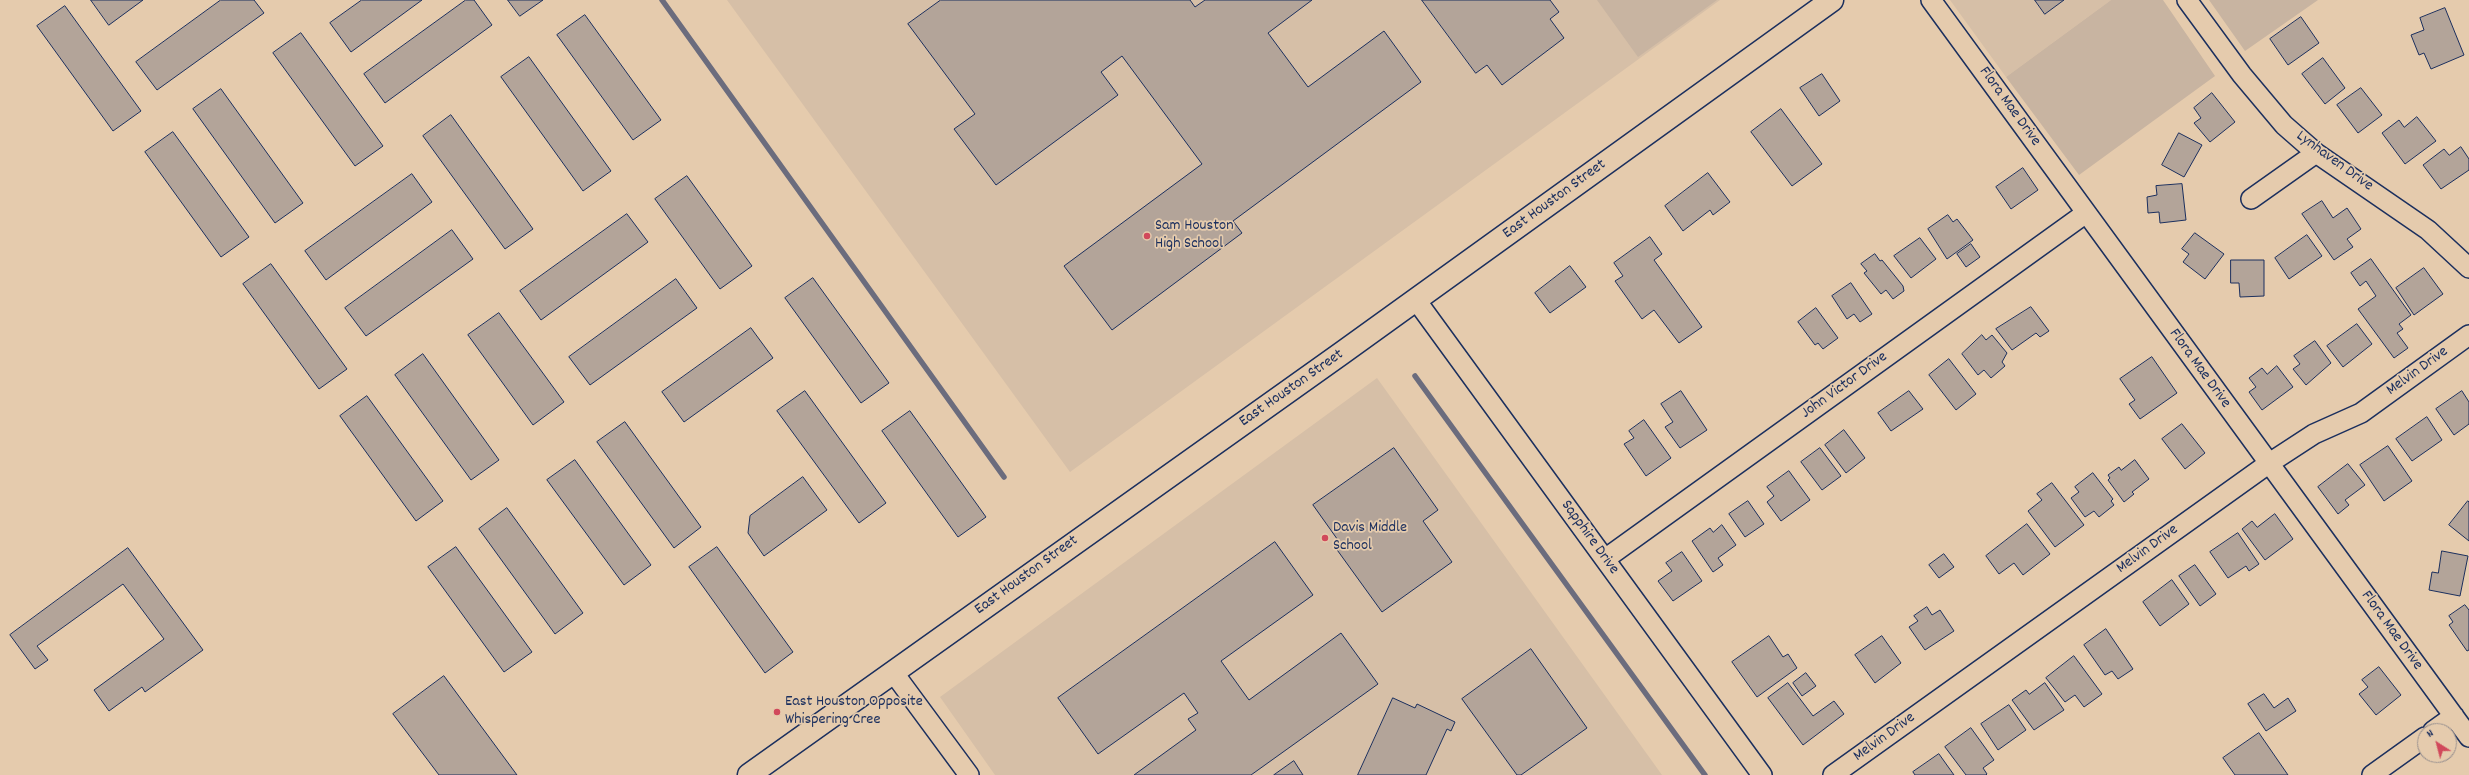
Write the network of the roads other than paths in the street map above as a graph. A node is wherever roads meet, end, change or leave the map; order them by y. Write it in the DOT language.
graph roads {
  1 [pos="1832,0"];
  2 [pos="1931,0"];
  3 [pos="2187,0"];
  4 [pos="2316,153"];
  5 [pos="2251,199"];
  6 [pos="2086,213"];
  7 [pos="2469,268"];
  8 [pos="1416,300"];
  9 [pos="2469,335"];
  10 [pos="2268,464"];
  11 [pos="1605,559"];
  12 [pos="893,672"];
  13 [pos="2454,716"];
  14 [pos="2444,723"];
  15 [pos="2469,737"];
  16 [pos="2417,743"];
  17 [pos="749,775"];
  18 [pos="969,775"];
  19 [pos="1762,775"];
  20 [pos="1833,775"];
  21 [pos="2372,775"];
  1 -- 8 [label="main road, East Houston Street"];
  2 -- 6 [label="street, Flora Mae Drive"];
  3 -- 4 [label="street, Lynhaven Drive"];
  4 -- 5 [label="street"];
  4 -- 7 [label="street, Lynhaven Drive"];
  6 -- 10 [label="street, Flora Mae Drive"];
  6 -- 11 [label="street, John Victor Drive"];
  8 -- 11 [label="street, Sapphire Drive"];
  8 -- 12 [label="main road, East Houston Street"];
  9 -- 10 [label="street, Melvin Drive"];
  10 -- 13 [label="street, Flora Mae Drive"];
  10 -- 20 [label="street, Melvin Drive"];
  11 -- 19 [label="street, Sapphire Drive"];
  12 -- 17 [label="main road, East Houston Street"];
  12 -- 18 [label="street"];
  13 -- 14 [label="street"];
  13 -- 15 [label="street, Flora Mae Drive"];
  16 -- 21 [label="street"];
}
